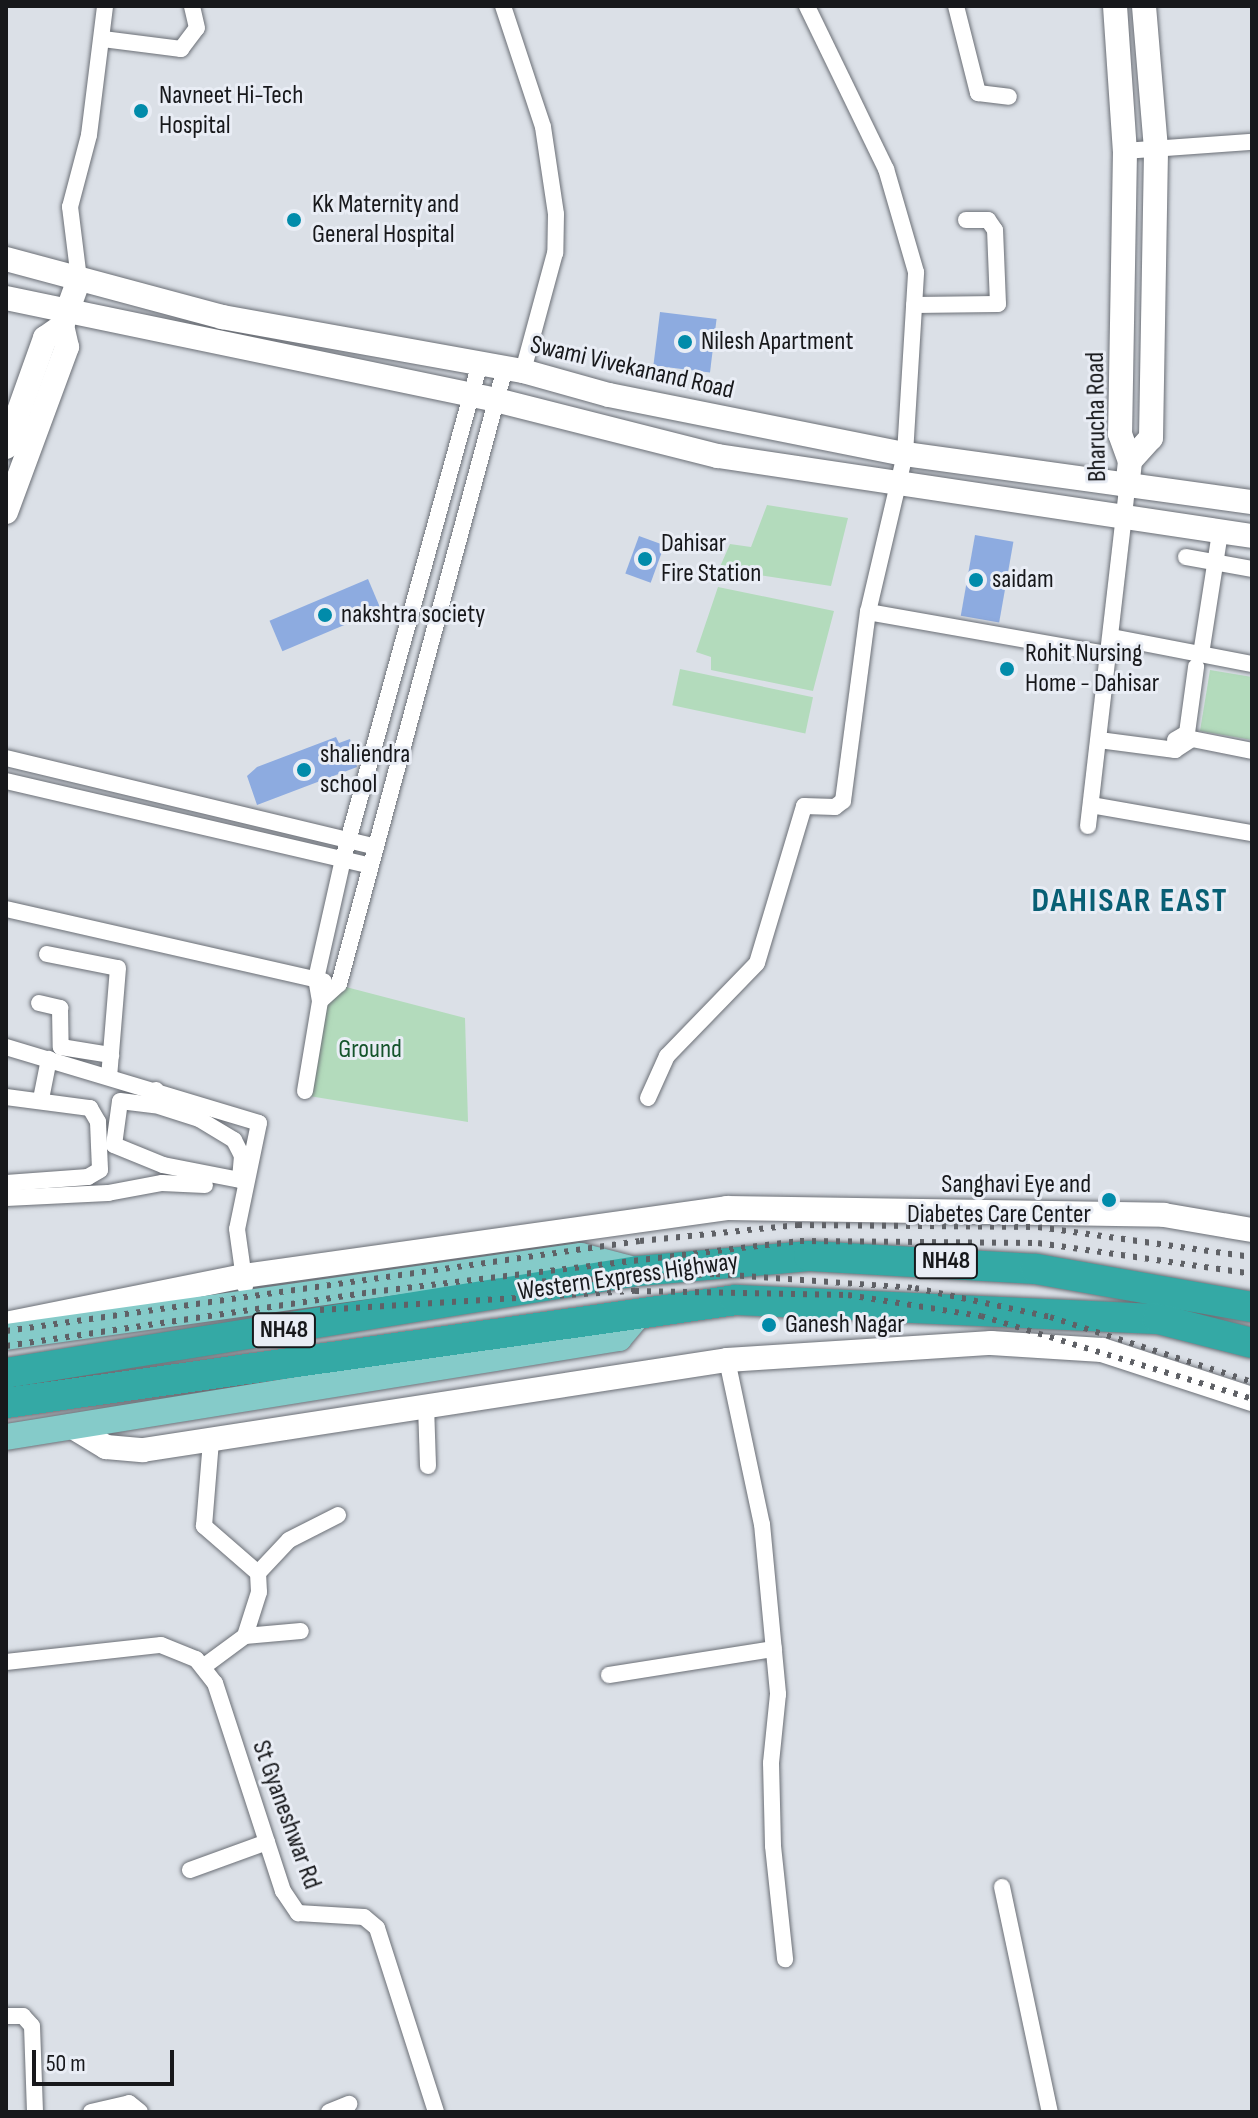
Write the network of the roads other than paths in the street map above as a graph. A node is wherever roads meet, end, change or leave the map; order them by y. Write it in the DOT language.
graph roads {
  1 [pos="105,6"];
  2 [pos="192,6"];
  3 [pos="503,6"];
  4 [pos="807,6"];
  5 [pos="956,6"];
  6 [pos="1115,6"];
  7 [pos="1144,6"];
  8 [pos="103,39"];
  9 [pos="1009,97"];
  10 [pos="1252,142"];
  11 [pos="1156,149"];
  12 [pos="1125,151"];
  13 [pos="966,220"];
  14 [pos="6,259"];
  15 [pos="79,279"];
  16 [pos="6,298"];
  17 [pos="914,305"];
  18 [pos="222,317"];
  19 [pos="64,320"];
  20 [pos="214,343"];
  21 [pos="480,363"];
  22 [pos="514,369"];
  23 [pos="484,398"];
  24 [pos="6,447"];
  25 [pos="905,454"];
  26 [pos="1130,461"];
  27 [pos="897,487"];
  28 [pos="1127,488"];
  29 [pos="1252,502"];
  30 [pos="6,512"];
  31 [pos="1124,520"];
  32 [pos="1220,532"];
  33 [pos="1252,536"];
  34 [pos="1186,557"];
  35 [pos="1215,562"];
  36 [pos="1252,569"];
  37 [pos="868,612"];
  38 [pos="1112,637"];
  39 [pos="1111,655"];
  40 [pos="1199,661"];
  41 [pos="1252,664"];
  42 [pos="1099,740"];
  43 [pos="1152,747"];
  44 [pos="1252,751"];
  45 [pos="6,758"];
  46 [pos="68,770"];
  47 [pos="6,781"];
  48 [pos="60,793"];
  49 [pos="1091,805"];
  50 [pos="1088,826"];
  51 [pos="1252,833"];
  52 [pos="348,839"];
  53 [pos="373,846"];
  54 [pos="343,859"];
  55 [pos="368,865"];
  56 [pos="6,909"];
  57 [pos="47,954"];
  58 [pos="316,979"];
  59 [pos="339,984"];
  60 [pos="320,1001"];
  61 [pos="39,1003"];
  62 [pos="6,1047"];
  63 [pos="111,1055"];
  64 [pos="49,1059"];
  65 [pos="109,1077"];
  66 [pos="305,1091"];
  67 [pos="6,1097"];
  68 [pos="155,1098"];
  69 [pos="648,1098"];
  70 [pos="41,1099"];
  71 [pos="6,1183"];
  72 [pos="205,1185"];
  73 [pos="6,1198"];
  74 [pos="1252,1230"];
  75 [pos="638,1271"];
  76 [pos="244,1276"];
  77 [pos="248,1307"];
  78 [pos="1252,1307"];
  79 [pos="641,1312"];
  80 [pos="6,1324"];
  81 [pos="6,1337"];
  82 [pos="1252,1343"];
  83 [pos="727,1360"];
  84 [pos="6,1373"];
  85 [pos="1252,1399"];
  86 [pos="6,1403"];
  87 [pos="426,1405"];
  88 [pos="71,1426"];
  89 [pos="6,1437"];
  90 [pos="211,1441"];
  91 [pos="428,1466"];
  92 [pos="338,1515"];
  93 [pos="258,1573"];
  94 [pos="301,1631"];
  95 [pos="245,1636"];
  96 [pos="774,1649"];
  97 [pos="6,1662"];
  98 [pos="203,1667"];
  99 [pos="609,1675"];
  100 [pos="267,1842"];
  101 [pos="190,1870"];
  102 [pos="1002,1887"];
  103 [pos="785,1959"];
  104 [pos="6,2016"];
  105 [pos="349,2104"];
  106 [pos="35,2112"];
  107 [pos="91,2112"];
  108 [pos="140,2112"];
  109 [pos="329,2112"];
  110 [pos="436,2112"];
  111 [pos="1050,2112"];
  1 -- 8 [label="street"];
  2 -- 8 [label="street"];
  3 -- 22 [label="street"];
  4 -- 17 [label="street"];
  5 -- 9 [label="street"];
  6 -- 12 [label="street, Bharucha Road"];
  7 -- 11 [label="street"];
  8 -- 15 [label="street"];
  10 -- 11 [label="street"];
  11 -- 12 [label="street"];
  11 -- 26 [label="street"];
  12 -- 26 [label="street, Bharucha Road"];
  13 -- 17 [label="street"];
  14 -- 15 [label="street, Swami Vivekanand Road"];
  15 -- 18 [label="street, Swami Vivekanand Road"];
  15 -- 19 [label="street"];
  16 -- 19 [label="street"];
  17 -- 25 [label="street"];
  18 -- 20 [label="street"];
  18 -- 21 [label="street, Swami Vivekanand Road"];
  19 -- 20 [label="street"];
  19 -- 24 [label="street"];
  19 -- 30 [label="street"];
  20 -- 23 [label="street"];
  21 -- 22 [label="street, Swami Vivekanand Road"];
  21 -- 23 [label="street"];
  22 -- 23 [label="street"];
  22 -- 25 [label="street, Swami Vivekanand Road"];
  23 -- 27 [label="street"];
  23 -- 52 [label="street"];
  23 -- 53 [label="street"];
  25 -- 27 [label="street"];
  25 -- 28 [label="street, Swami Vivekanand Road"];
  26 -- 28 [label="street, Bharucha Road"];
  27 -- 31 [label="street"];
  27 -- 37 [label="street"];
  28 -- 29 [label="street, Swami Vivekanand Road"];
  28 -- 31 [label="street, Bharucha Road"];
  31 -- 32 [label="street"];
  31 -- 38 [label="street, Bharucha Road"];
  32 -- 33 [label="street"];
  32 -- 35 [label="street"];
  34 -- 35 [label="street"];
  35 -- 36 [label="street"];
  35 -- 40 [label="street"];
  37 -- 39 [label="street"];
  37 -- 69 [label="street"];
  38 -- 39 [label="street, Bharucha Road"];
  38 -- 40 [label="street"];
  39 -- 42 [label="street, Bharucha Road"];
  40 -- 41 [label="street"];
  40 -- 43 [label="street"];
  42 -- 43 [label="street"];
  42 -- 49 [label="street, Bharucha Road"];
  43 -- 44 [label="street"];
  45 -- 46 [label="street"];
  46 -- 48 [label="street"];
  46 -- 52 [label="street"];
  47 -- 48 [label="street"];
  48 -- 54 [label="street"];
  49 -- 50 [label="street, Bharucha Road"];
  49 -- 51 [label="street"];
  52 -- 53 [label="street"];
  52 -- 54 [label="street"];
  53 -- 55 [label="street"];
  54 -- 55 [label="street"];
  54 -- 58 [label="street"];
  55 -- 59 [label="street"];
  56 -- 58 [label="street"];
  57 -- 63 [label="street"];
  58 -- 59 [label="street"];
  58 -- 60 [label="street"];
  59 -- 60 [label="street"];
  60 -- 66 [label="street"];
  61 -- 63 [label="street"];
  62 -- 64 [label="street"];
  63 -- 65 [label="street"];
  64 -- 65 [label="street"];
  64 -- 70 [label="street"];
  65 -- 68 [label="street"];
  67 -- 70 [label="street"];
  68 -- 68 [label="street"];
  68 -- 76 [label="street"];
  70 -- 71 [label="street"];
  72 -- 73 [label="street"];
  74 -- 76 [label="street"];
  75 -- 77 [label="main road"];
  75 -- 78 [label="highway, Western Express Highway / NH48"];
  75 -- 84 [label="highway, Western Express Highway / NH48"];
  76 -- 77 [label="street"];
  76 -- 80 [label="street"];
  77 -- 81 [label="main road"];
  79 -- 82 [label="highway, Western Express Highway / NH48"];
  79 -- 86 [label="highway, Western Express Highway / NH48"];
  79 -- 88 [label="main road"];
  83 -- 85 [label="street"];
  83 -- 87 [label="street"];
  83 -- 96 [label="street"];
  87 -- 90 [label="street"];
  87 -- 91 [label="street"];
  88 -- 89 [label="main road"];
  88 -- 90 [label="street"];
  90 -- 93 [label="street"];
  92 -- 93 [label="street"];
  93 -- 95 [label="street"];
  94 -- 95 [label="street"];
  95 -- 98 [label="street"];
  96 -- 99 [label="street"];
  96 -- 103 [label="street"];
  97 -- 98 [label="street"];
  98 -- 100 [label="street, St Gyaneshwar Rd"];
  100 -- 101 [label="street"];
  100 -- 110 [label="street, St Gyaneshwar Rd"];
  102 -- 111 [label="street"];
  104 -- 106 [label="street"];
  105 -- 109 [label="street"];
  107 -- 108 [label="street"];
}
